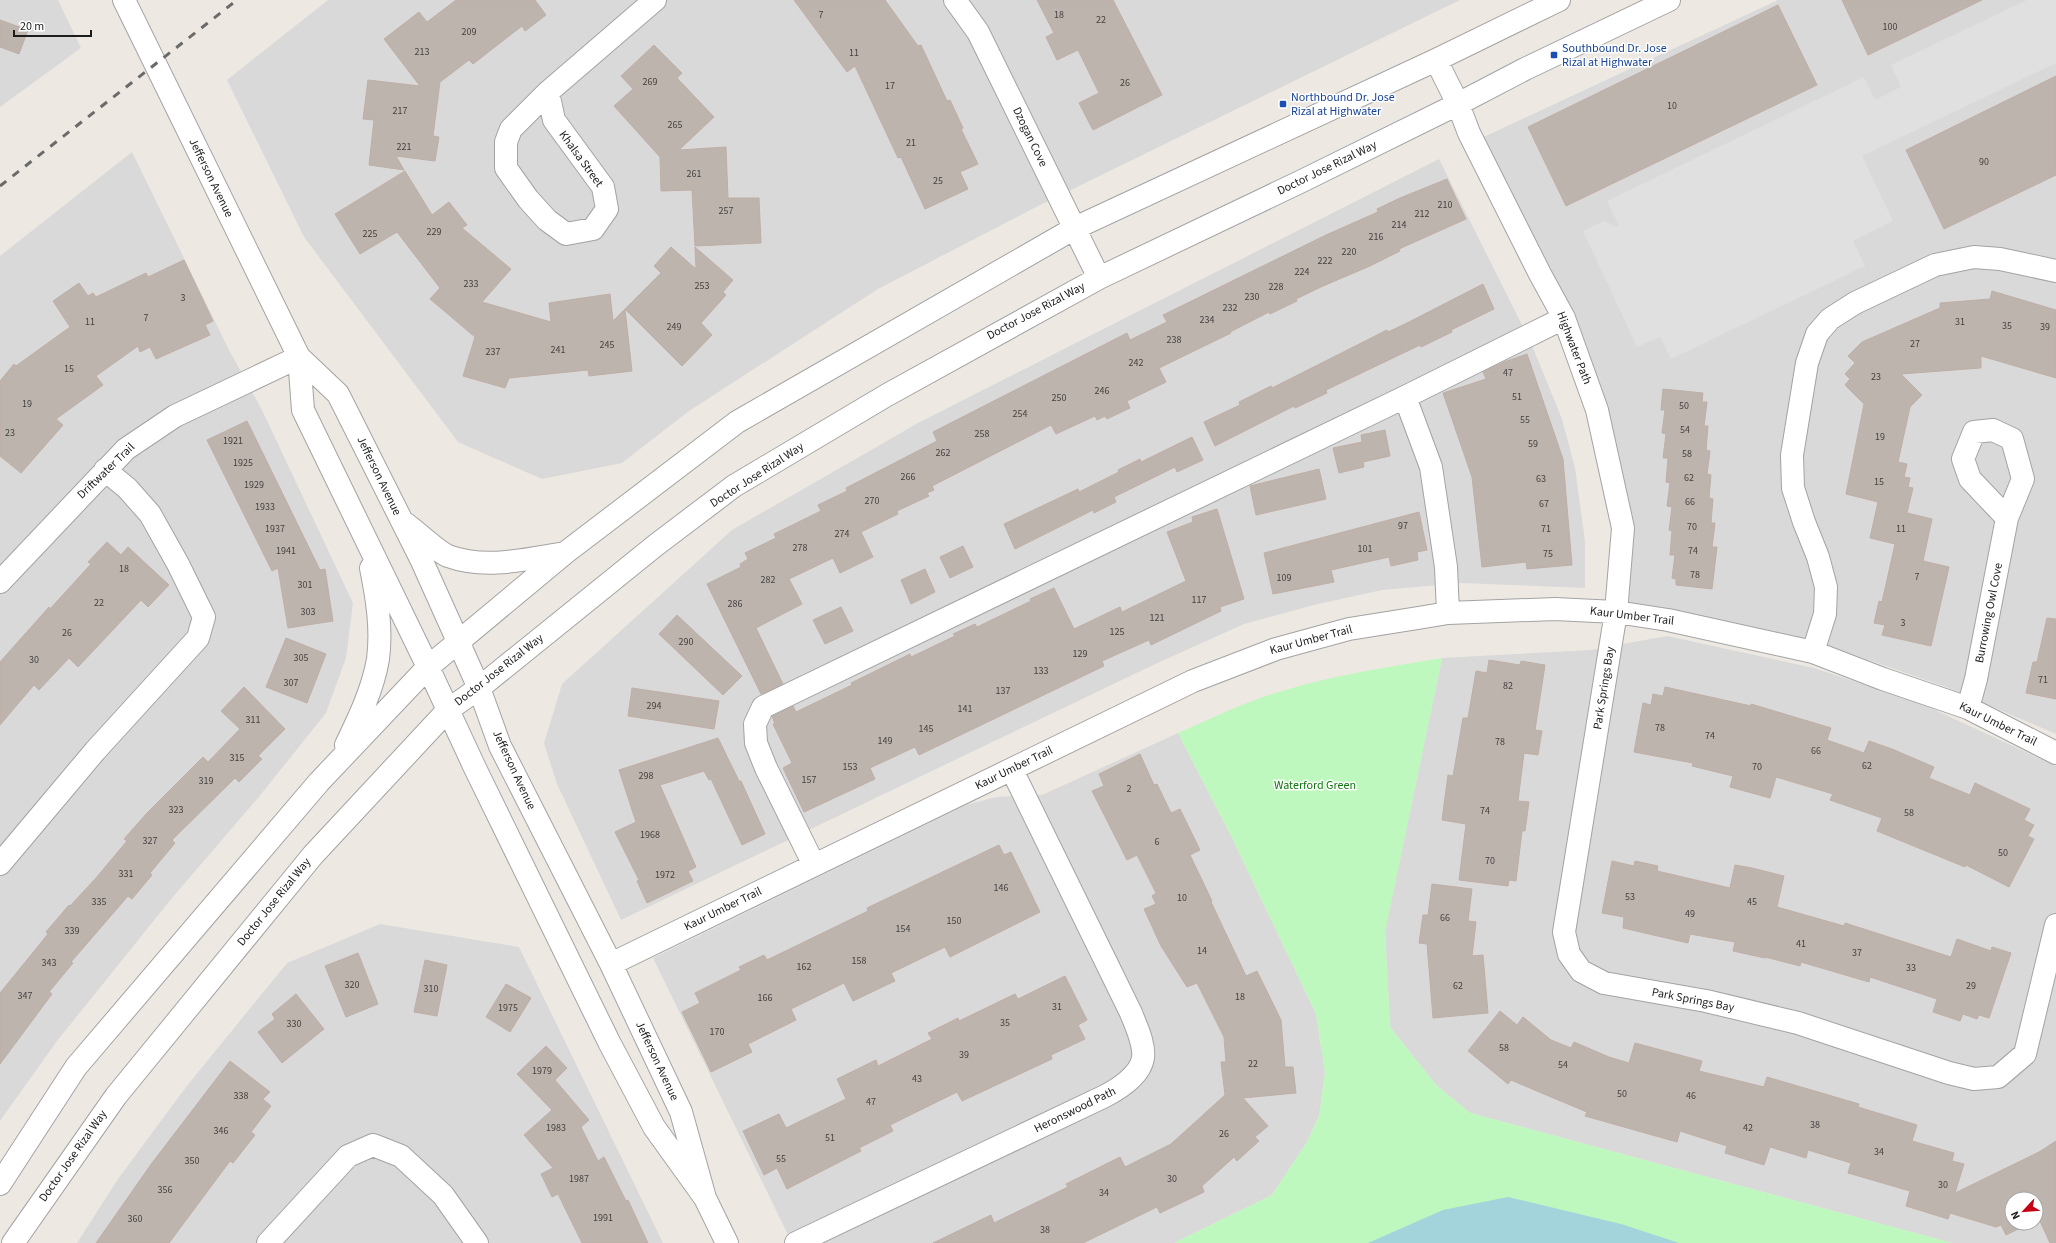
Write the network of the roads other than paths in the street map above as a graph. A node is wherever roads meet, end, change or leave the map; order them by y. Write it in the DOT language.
graph roads {
  1 [pos="124,0"];
  2 [pos="656,0"];
  3 [pos="955,0"];
  4 [pos="1559,0"];
  5 [pos="1669,0"];
  6 [pos="1436,60"];
  7 [pos="548,92"];
  8 [pos="1458,104"];
  9 [pos="1075,228"];
  10 [pos="2056,272"];
  11 [pos="1098,278"];
  12 [pos="1564,318"];
  13 [pos="298,357"];
  14 [pos="1405,397"];
  15 [pos="105,470"];
  16 [pos="2007,518"];
  17 [pos="400,519"];
  18 [pos="365,538"];
  19 [pos="565,553"];
  20 [pos="0,582"];
  21 [pos="1616,612"];
  22 [pos="1448,613"];
  23 [pos="459,643"];
  24 [pos="1813,652"];
  25 [pos="428,667"];
  26 [pos="479,688"];
  27 [pos="1968,708"];
  28 [pos="448,710"];
  29 [pos="2056,753"];
  30 [pos="340,759"];
  31 [pos="1012,770"];
  32 [pos="0,864"];
  33 [pos="814,865"];
  34 [pos="2056,925"];
  35 [pos="611,964"];
  36 [pos="0,1184"];
  37 [pos="705,1198"];
  38 [pos="13,1243"];
  39 [pos="268,1243"];
  40 [pos="477,1243"];
  41 [pos="727,1243"];
  42 [pos="796,1243"];
  1 -- 13 [label="street, Jefferson Avenue"];
  2 -- 7 [label="street, Khalsa Street"];
  3 -- 9 [label="street, Dzogan Cove"];
  4 -- 6 [label="street"];
  5 -- 8 [label="street, Doctor Jose Rizal Way"];
  6 -- 8 [label="street, Highwater Path"];
  6 -- 9 [label="street"];
  7 -- 7 [label="street, Khalsa Street"];
  8 -- 11 [label="street, Doctor Jose Rizal Way"];
  8 -- 12 [label="street, Highwater Path"];
  9 -- 11 [label="street, Dzogan Cove"];
  9 -- 19 [label="street"];
  10 -- 24 [label="street"];
  11 -- 26 [label="street, Doctor Jose Rizal Way"];
  12 -- 14 [label="street"];
  12 -- 21 [label="street, Highwater Path"];
  13 -- 15 [label="street, Driftwater Trail"];
  13 -- 17 [label="street, Jefferson Avenue"];
  13 -- 18 [label="street, Jefferson Avenue"];
  14 -- 22 [label="street"];
  14 -- 33 [label="street"];
  15 -- 20 [label="street, Driftwater Trail"];
  15 -- 32 [label="street"];
  16 -- 27 [label="street, Burrowing Owl Cove"];
  17 -- 19 [label="street"];
  17 -- 23 [label="street, Jefferson Avenue"];
  18 -- 25 [label="street, Jefferson Avenue"];
  18 -- 30 [label="street"];
  19 -- 23 [label="street"];
  21 -- 22 [label="street, Kaur Umber Trail"];
  21 -- 24 [label="street, Kaur Umber Trail"];
  21 -- 34 [label="street, Park Springs Bay"];
  22 -- 31 [label="street, Kaur Umber Trail"];
  23 -- 25 [label="street"];
  23 -- 26 [label="street, Jefferson Avenue"];
  24 -- 27 [label="street, Kaur Umber Trail"];
  25 -- 28 [label="street, Jefferson Avenue"];
  25 -- 30 [label="street"];
  26 -- 28 [label="street, Doctor Jose Rizal Way"];
  26 -- 35 [label="street, Jefferson Avenue"];
  27 -- 29 [label="street, Kaur Umber Trail"];
  28 -- 37 [label="street, Jefferson Avenue"];
  28 -- 38 [label="street, Doctor Jose Rizal Way"];
  30 -- 36 [label="street"];
  31 -- 33 [label="street, Kaur Umber Trail"];
  31 -- 42 [label="street, Heronswood Path"];
  33 -- 35 [label="street, Kaur Umber Trail"];
  35 -- 37 [label="street, Jefferson Avenue"];
  37 -- 41 [label="street, Jefferson Avenue"];
  39 -- 40 [label="street"];
}
